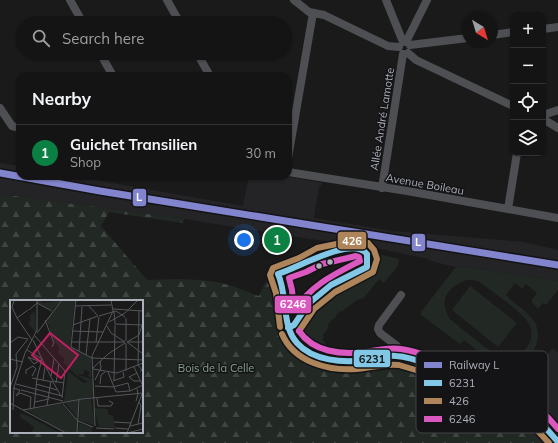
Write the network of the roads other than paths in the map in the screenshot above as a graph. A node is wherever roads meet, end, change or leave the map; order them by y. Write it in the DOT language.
graph roads {
  1 [pos="70,0"];
  2 [pos="168,0"];
  3 [pos="294,0"];
  4 [pos="386,0"];
  5 [pos="427,0"];
  6 [pos="313,13"];
  7 [pos="79,16"];
  8 [pos="176,16"];
  9 [pos="558,27"];
  10 [pos="546,29"];
  11 [pos="510,32"];
  12 [pos="498,34"];
  13 [pos="462,39"];
  14 [pos="405,47"];
  15 [pos="104,60"];
  16 [pos="201,60"];
  17 [pos="110,72"];
  18 [pos="208,72"];
  19 [pos="510,105"];
  20 [pos="0,108"];
  21 [pos="558,110"];
  22 [pos="546,114"];
  23 [pos="545,120"];
  24 [pos="16,127"];
  25 [pos="558,128"];
  26 [pos="292,134"];
  27 [pos="517,156"];
  28 [pos="292,173"];
  29 [pos="382,188"];
  30 [pos="508,209"];
  31 [pos="558,218"];
  32 [pos="401,295"];
  33 [pos="416,361"];
  34 [pos="548,431"];
  35 [pos="558,442"];
  1 -- 7 [label="street"];
  2 -- 8 [label="street"];
  3 -- 6 [label="street"];
  4 -- 14 [label="street"];
  5 -- 14 [label="street"];
  6 -- 14 [label="street"];
  6 -- 26 [label="street"];
  9 -- 10 [label="street"];
  11 -- 12 [label="street"];
  13 -- 14 [label="street"];
  14 -- 19 [label="street"];
  14 -- 29 [label="street, Allée André Lamotte"];
  15 -- 17 [label="street"];
  16 -- 18 [label="street"];
  20 -- 24 [label="street"];
  21 -- 22 [label="street"];
  23 -- 25 [label="street"];
  27 -- 30 [label="street"];
  28 -- 29 [label="street, Avenue Boileau"];
  29 -- 30 [label="street, Avenue Boileau"];
  30 -- 31 [label="street, Avenue Boileau"];
  32 -- 33 [label="street"];
  34 -- 35 [label="street"];
}
